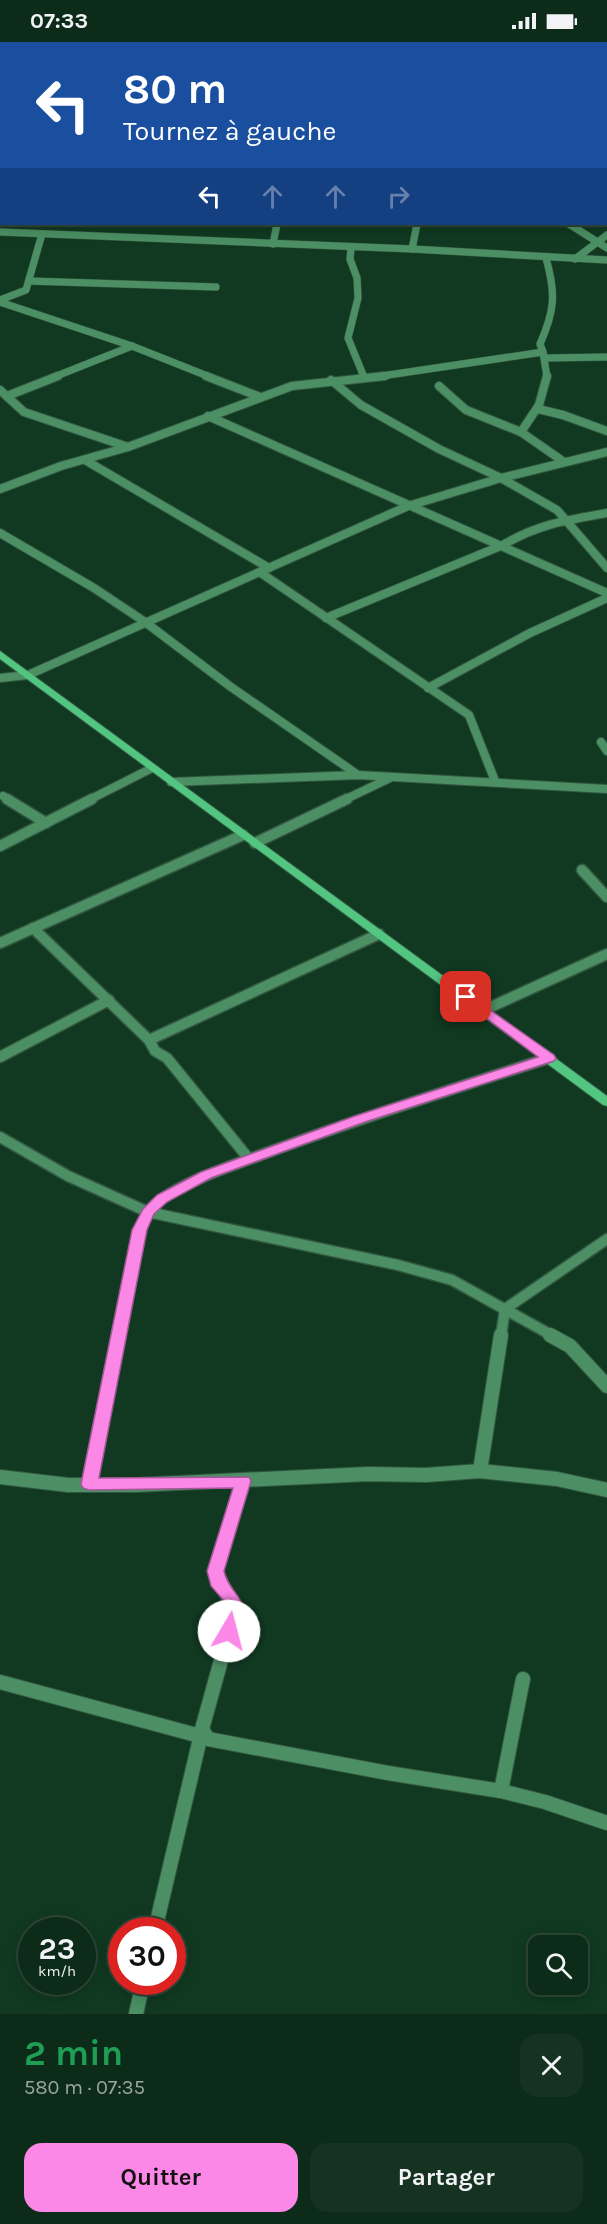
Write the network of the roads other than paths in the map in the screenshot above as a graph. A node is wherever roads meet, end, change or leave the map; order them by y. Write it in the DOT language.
graph roads {
  1 [pos="277,225"];
  2 [pos="417,225"];
  3 [pos="571,225"];
  4 [pos="0,232"];
  5 [pos="42,234"];
  6 [pos="607,236"];
  7 [pos="598,243"];
  8 [pos="273,244"];
  9 [pos="351,248"];
  10 [pos="607,248"];
  11 [pos="412,249"];
  12 [pos="546,258"];
  13 [pos="575,259"];
  14 [pos="607,260"];
  15 [pos="29,281"];
  16 [pos="216,288"];
  17 [pos="0,301"];
  18 [pos="132,346"];
  19 [pos="544,355"];
  20 [pos="607,357"];
  21 [pos="364,378"];
  22 [pos="331,380"];
  23 [pos="440,386"];
  24 [pos="3,393"];
  25 [pos="260,398"];
  26 [pos="538,410"];
  27 [pos="208,416"];
  28 [pos="607,431"];
  29 [pos="520,432"];
  30 [pos="128,447"];
  31 [pos="606,453"];
  32 [pos="85,460"];
  33 [pos="564,462"];
  34 [pos="501,478"];
  35 [pos="0,489"];
  36 [pos="408,506"];
  37 [pos="607,513"];
  38 [pos="566,520"];
  39 [pos="0,533"];
  40 [pos="503,545"];
  41 [pos="607,568"];
  42 [pos="265,571"];
  43 [pos="606,593"];
  44 [pos="326,618"];
  45 [pos="145,622"];
  46 [pos="0,654"];
  47 [pos="28,675"];
  48 [pos="0,678"];
  49 [pos="428,688"];
  50 [pos="602,742"];
  51 [pos="607,751"];
  52 [pos="152,768"];
  53 [pos="358,775"];
  54 [pos="391,778"];
  55 [pos="495,781"];
  56 [pos="171,782"];
  57 [pos="607,789"];
  58 [pos="3,796"];
  59 [pos="46,823"];
  60 [pos="243,835"];
  61 [pos="255,843"];
  62 [pos="0,846"];
  63 [pos="582,870"];
  64 [pos="607,897"];
  65 [pos="33,928"];
  66 [pos="379,933"];
  67 [pos="0,943"];
  68 [pos="607,954"];
  69 [pos="109,1000"];
  70 [pos="484,1010"];
  71 [pos="149,1040"];
  72 [pos="0,1057"];
  73 [pos="549,1058"];
  74 [pos="607,1102"];
  75 [pos="0,1137"];
  76 [pos="249,1159"];
  77 [pos="148,1212"];
  78 [pos="607,1239"];
  79 [pos="505,1309"];
  80 [pos="607,1386"];
  81 [pos="480,1471"];
  82 [pos="0,1477"];
  83 [pos="243,1481"];
  84 [pos="89,1484"];
  85 [pos="607,1490"];
  86 [pos="523,1680"];
  87 [pos="0,1682"];
  88 [pos="201,1733"];
  89 [pos="501,1791"];
  90 [pos="607,1823"];
  91 [pos="158,1917"];
  92 [pos="140,1995"];
  93 [pos="136,2014"];
  1 -- 8 [label="street"];
  2 -- 11 [label="street"];
  3 -- 7 [label="street"];
  4 -- 5 [label="street"];
  5 -- 8 [label="street"];
  5 -- 15 [label="street"];
  6 -- 7 [label="street"];
  7 -- 10 [label="street"];
  7 -- 13 [label="street"];
  8 -- 9 [label="street"];
  9 -- 11 [label="street"];
  9 -- 21 [label="street"];
  11 -- 12 [label="street"];
  12 -- 13 [label="street"];
  12 -- 19 [label="street"];
  13 -- 14 [label="street"];
  15 -- 16 [label="street"];
  15 -- 17 [label="street"];
  17 -- 18 [label="street"];
  18 -- 24 [label="street"];
  18 -- 25 [label="street"];
  19 -- 20 [label="street"];
  19 -- 21 [label="street"];
  19 -- 26 [label="street"];
  21 -- 22 [label="street"];
  22 -- 25 [label="street"];
  22 -- 34 [label="street"];
  23 -- 29 [label="street"];
  24 -- 30 [label="street"];
  25 -- 27 [label="street"];
  26 -- 28 [label="street"];
  26 -- 29 [label="street"];
  27 -- 30 [label="street"];
  27 -- 36 [label="street"];
  29 -- 33 [label="street"];
  30 -- 32 [label="street"];
  31 -- 33 [label="street"];
  32 -- 35 [label="street"];
  32 -- 42 [label="street"];
  33 -- 34 [label="street"];
  34 -- 36 [label="street"];
  34 -- 38 [label="street"];
  36 -- 40 [label="street"];
  36 -- 42 [label="street"];
  37 -- 38 [label="street"];
  38 -- 40 [label="street"];
  38 -- 41 [label="street"];
  39 -- 45 [label="street"];
  40 -- 43 [label="street"];
  40 -- 44 [label="street"];
  42 -- 44 [label="street"];
  42 -- 45 [label="street"];
  43 -- 49 [label="street"];
  44 -- 49 [label="street"];
  45 -- 47 [label="street"];
  45 -- 53 [label="street"];
  46 -- 47 [label="main road"];
  47 -- 48 [label="street"];
  47 -- 52 [label="main road"];
  49 -- 55 [label="street"];
  50 -- 51 [label="street"];
  52 -- 56 [label="main road"];
  52 -- 59 [label="street"];
  53 -- 54 [label="street"];
  53 -- 56 [label="street"];
  54 -- 55 [label="street"];
  54 -- 61 [label="street"];
  55 -- 57 [label="street"];
  56 -- 60 [label="main road"];
  58 -- 59 [label="street"];
  59 -- 62 [label="street"];
  60 -- 61 [label="main road"];
  60 -- 65 [label="street"];
  61 -- 66 [label="main road"];
  63 -- 64 [label="street"];
  65 -- 67 [label="street"];
  65 -- 69 [label="street"];
  66 -- 70 [label="main road"];
  66 -- 71 [label="street"];
  68 -- 70 [label="street"];
  69 -- 71 [label="street"];
  69 -- 72 [label="street"];
  70 -- 73 [label="main road"];
  71 -- 76 [label="street"];
  73 -- 74 [label="main road"];
  73 -- 76 [label="street"];
  75 -- 77 [label="street"];
  76 -- 77 [label="street"];
  77 -- 79 [label="street"];
  77 -- 84 [label="street"];
  78 -- 79 [label="street"];
  79 -- 80 [label="street"];
  79 -- 81 [label="street"];
  81 -- 83 [label="street"];
  81 -- 85 [label="street"];
  82 -- 84 [label="street"];
  83 -- 84 [label="street"];
  83 -- 88 [label="street"];
  86 -- 89 [label="street"];
  87 -- 88 [label="street"];
  88 -- 89 [label="street"];
  88 -- 91 [label="street"];
  89 -- 90 [label="street"];
  92 -- 93 [label="street"];
}
